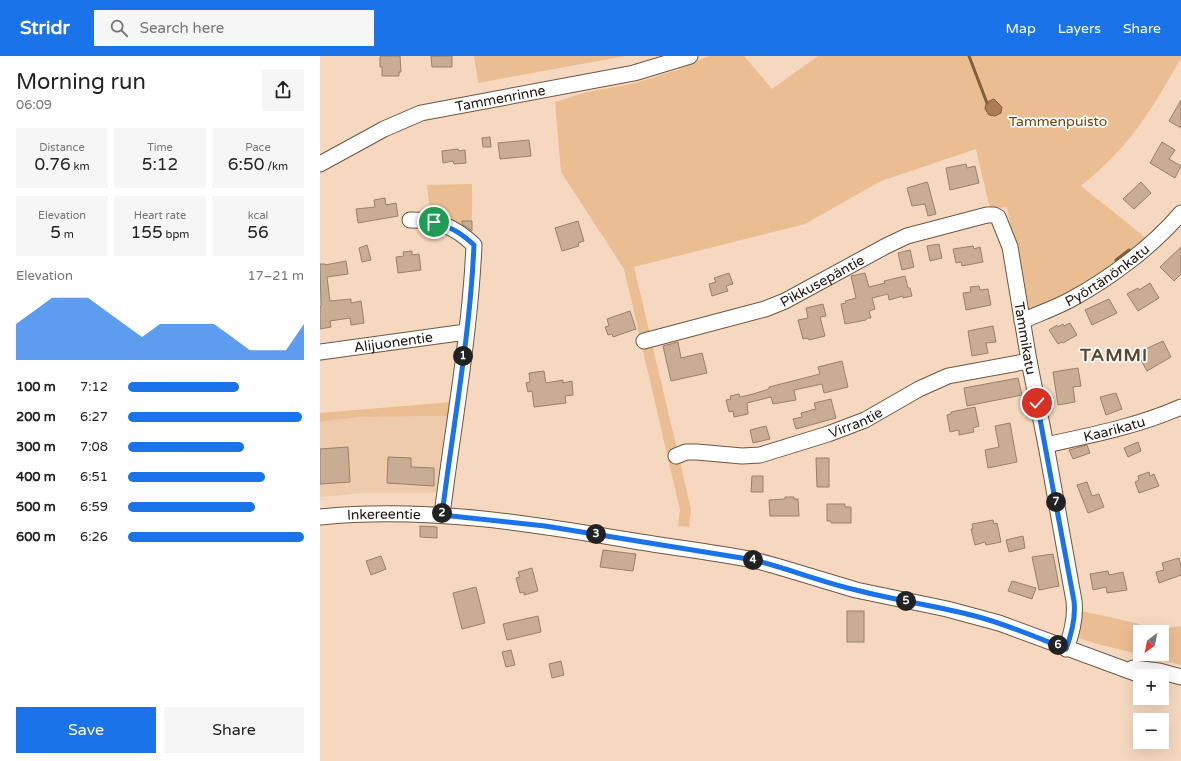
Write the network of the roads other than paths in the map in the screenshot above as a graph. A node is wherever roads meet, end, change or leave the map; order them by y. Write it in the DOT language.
graph roads {
  1 [pos="690,56"];
  2 [pos="320,164"];
  3 [pos="1181,213"];
  4 [pos="998,217"];
  5 [pos="410,220"];
  6 [pos="1022,321"];
  7 [pos="466,332"];
  8 [pos="644,341"];
  9 [pos="320,352"];
  10 [pos="1029,361"];
  11 [pos="1181,407"];
  12 [pos="1046,445"];
  13 [pos="676,456"];
  14 [pos="442,515"];
  15 [pos="320,517"];
  16 [pos="1066,649"];
  17 [pos="1124,668"];
  18 [pos="1133,672"];
  19 [pos="1181,677"];
  20 [pos="1169,683"];
  21 [pos="1181,684"];
  1 -- 2 [label="street, Tammenrinne"];
  3 -- 6 [label="street, Pyörtänönkatu"];
  4 -- 6 [label="street, Tammikatu"];
  4 -- 8 [label="street, Pikkusepäntie"];
  5 -- 7 [label="street"];
  6 -- 10 [label="street, Tammikatu"];
  7 -- 9 [label="street, Alijuonentie"];
  7 -- 14 [label="street"];
  10 -- 12 [label="street, Tammikatu"];
  10 -- 13 [label="street, Virrantie"];
  11 -- 12 [label="street, Kaarikatu"];
  12 -- 16 [label="street, Tammikatu"];
  14 -- 15 [label="street, Inkereentie"];
  14 -- 16 [label="street, Inkereentie"];
  16 -- 17 [label="street, Inkereentie"];
  17 -- 18 [label="street, Inkereentie"];
  17 -- 19 [label="street, Inkereentie"];
  20 -- 21 [label="street"];
}
